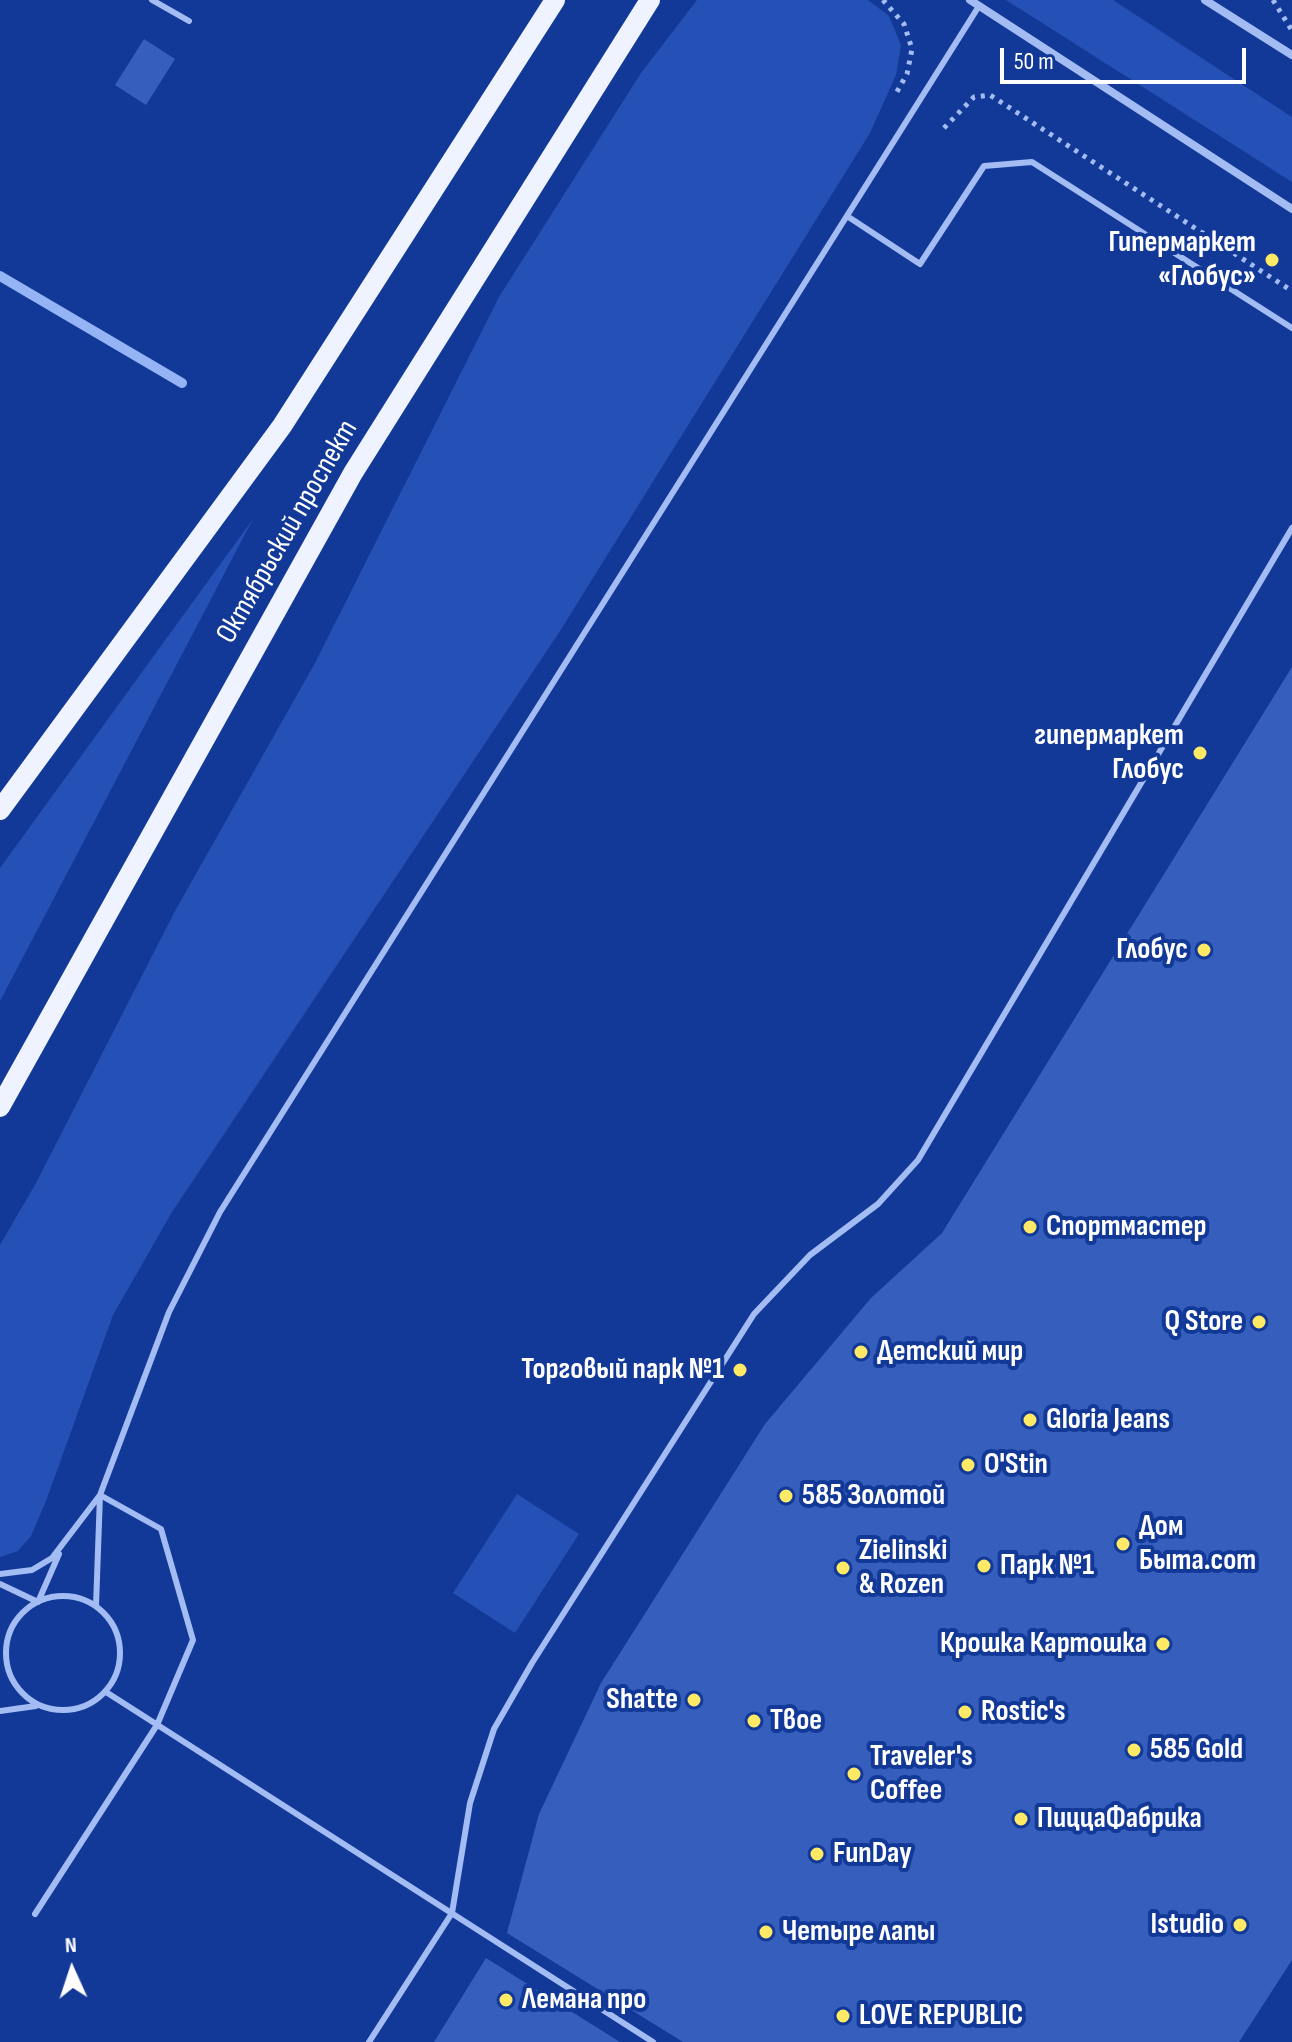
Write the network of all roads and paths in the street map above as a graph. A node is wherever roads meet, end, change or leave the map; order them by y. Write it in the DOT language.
graph roads {
  1 [pos="152,0"];
  2 [pos="555,0"];
  3 [pos="650,0"];
  4 [pos="883,0"];
  5 [pos="970,0"];
  6 [pos="1205,0"];
  7 [pos="1273,0"];
  8 [pos="979,6"];
  9 [pos="189,21"];
  10 [pos="1292,30"];
  11 [pos="1292,55"];
  12 [pos="894,97"];
  13 [pos="944,128"];
  14 [pos="1292,209"];
  15 [pos="847,216"];
  16 [pos="1292,291"];
  17 [pos="1292,328"];
  18 [pos="1292,528"];
  19 [pos="0,810"];
  20 [pos="0,1107"];
  21 [pos="100,1495"];
  22 [pos="62,1547"];
  23 [pos="0,1574"];
  24 [pos="0,1584"];
  25 [pos="38,1602"];
  26 [pos="96,1606"];
  27 [pos="6,1651"];
  28 [pos="0,1660"];
  29 [pos="10,1675"];
  30 [pos="106,1692"];
  31 [pos="43,1707"];
  32 [pos="0,1711"];
  33 [pos="157,1725"];
  34 [pos="452,1913"];
  35 [pos="35,1914"];
  36 [pos="369,2042"];
  37 [pos="653,2042"];
  1 -- 9 [label="lane"];
  2 -- 19 [label="main road, Октябрьский проспект"];
  3 -- 20 [label="main road, Октябрьский проспект"];
  4 -- 12 [label="path"];
  5 -- 8 [label="street"];
  6 -- 11 [label="street"];
  7 -- 10 [label="path"];
  8 -- 14 [label="street"];
  8 -- 15 [label="lane"];
  13 -- 16 [label="path"];
  15 -- 17 [label="lane"];
  15 -- 21 [label="lane"];
  18 -- 34 [label="lane"];
  21 -- 22 [label="lane"];
  21 -- 26 [label="lane"];
  21 -- 33 [label="lane"];
  22 -- 23 [label="lane"];
  22 -- 25 [label="lane"];
  24 -- 25 [label="lane"];
  25 -- 26 [label="lane"];
  25 -- 27 [label="lane"];
  26 -- 30 [label="lane"];
  27 -- 28 [label="lane"];
  27 -- 29 [label="lane"];
  28 -- 29 [label="lane"];
  29 -- 31 [label="lane"];
  30 -- 31 [label="lane"];
  30 -- 33 [label="lane"];
  31 -- 32 [label="lane"];
  33 -- 34 [label="lane"];
  33 -- 35 [label="lane"];
  34 -- 36 [label="lane"];
  34 -- 37 [label="lane"];
}
